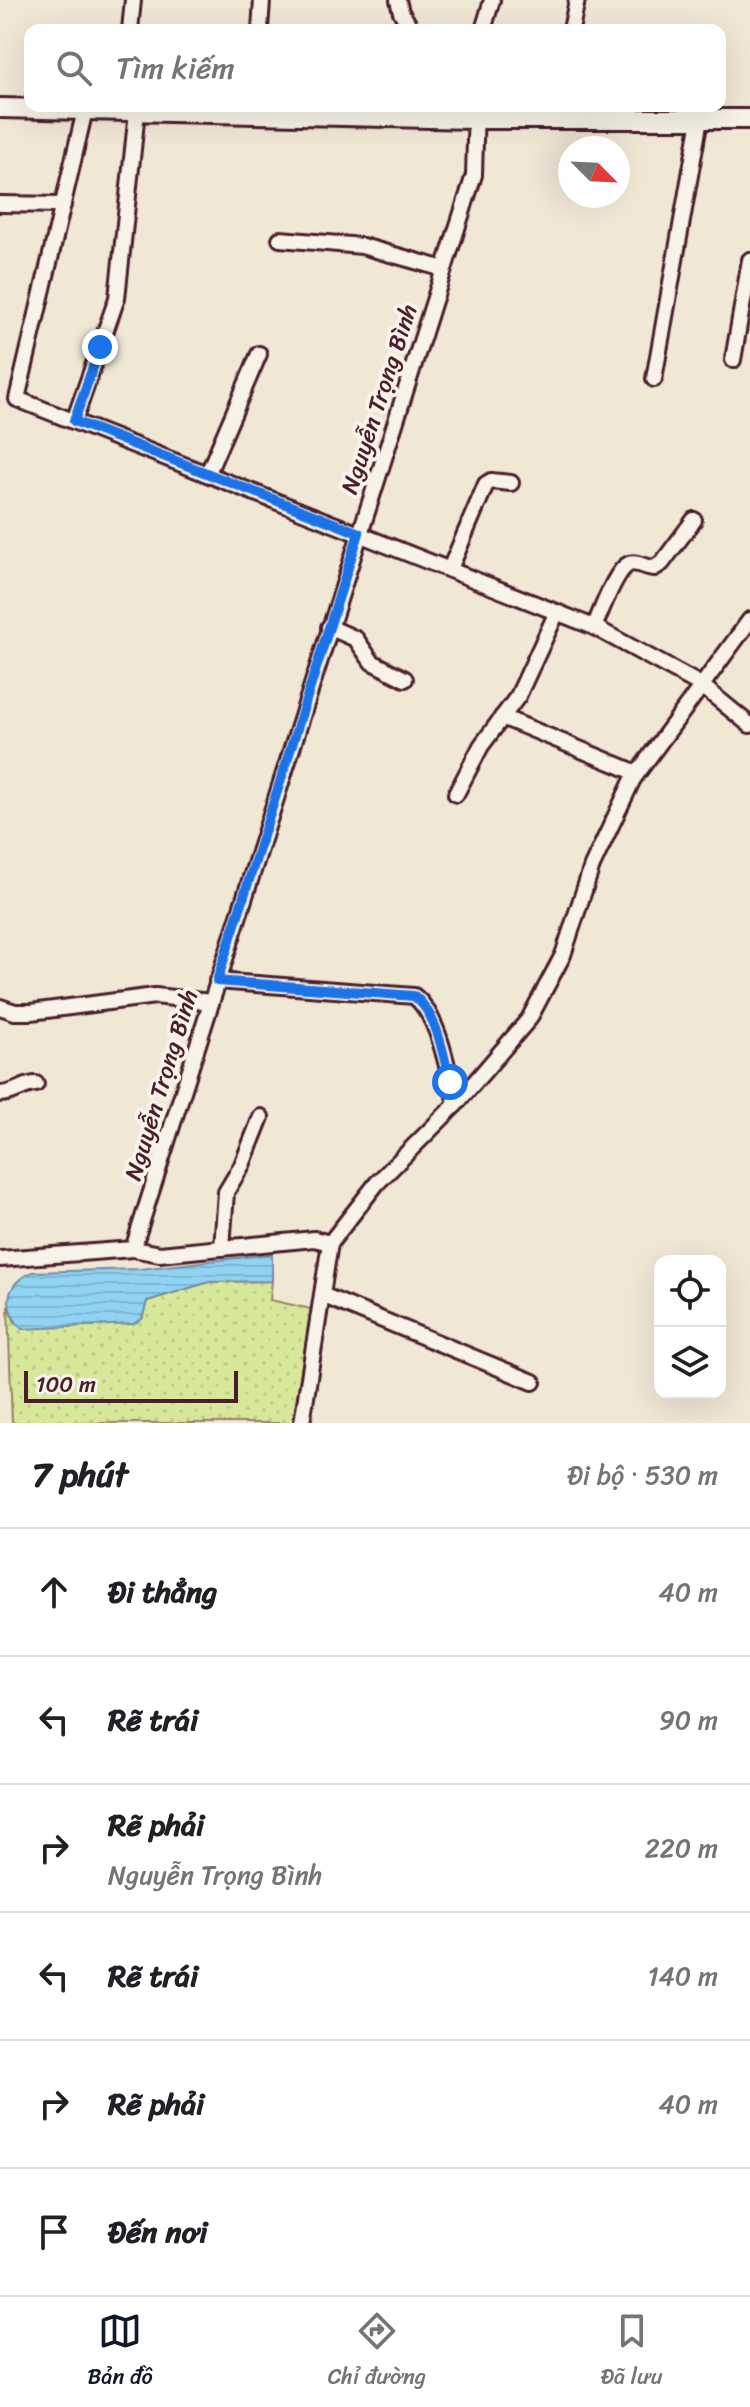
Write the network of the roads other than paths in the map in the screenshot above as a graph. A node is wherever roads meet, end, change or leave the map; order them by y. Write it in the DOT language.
graph roads {
  1 [pos="133,0"];
  2 [pos="262,0"];
  3 [pos="398,0"];
  4 [pos="492,0"];
  5 [pos="577,0"];
  6 [pos="131,24"];
  7 [pos="260,24"];
  8 [pos="408,24"];
  9 [pos="485,24"];
  10 [pos="572,24"];
  11 [pos="0,99"];
  12 [pos="24,104"];
  13 [pos="24,107"];
  14 [pos="0,108"];
  15 [pos="85,112"];
  16 [pos="126,112"];
  17 [pos="401,112"];
  18 [pos="546,112"];
  19 [pos="475,113"];
  20 [pos="700,119"];
  21 [pos="750,119"];
  22 [pos="0,204"];
  23 [pos="63,205"];
  24 [pos="280,239"];
  25 [pos="750,260"];
  26 [pos="444,269"];
  27 [pos="259,354"];
  28 [pos="733,360"];
  29 [pos="654,379"];
  30 [pos="74,421"];
  31 [pos="208,473"];
  32 [pos="511,483"];
  33 [pos="694,520"];
  34 [pos="359,533"];
  35 [pos="450,569"];
  36 [pos="557,612"];
  37 [pos="750,620"];
  38 [pos="329,627"];
  39 [pos="594,627"];
  40 [pos="405,679"];
  41 [pos="701,685"];
  42 [pos="502,717"];
  43 [pos="750,725"];
  44 [pos="637,773"];
  45 [pos="456,794"];
  46 [pos="217,981"];
  47 [pos="211,1002"];
  48 [pos="0,1007"];
  49 [pos="36,1084"];
  50 [pos="0,1094"];
  51 [pos="456,1104"];
  52 [pos="261,1117"];
  53 [pos="330,1243"];
  54 [pos="222,1248"];
  55 [pos="133,1249"];
  56 [pos="0,1259"];
  57 [pos="322,1295"];
  58 [pos="533,1382"];
  59 [pos="303,1423"];
  1 -- 6 [label="street"];
  2 -- 7 [label="street"];
  3 -- 8 [label="street"];
  4 -- 9 [label="street"];
  5 -- 10 [label="street"];
  11 -- 12 [label="main road"];
  13 -- 14 [label="main road"];
  15 -- 23 [label="street"];
  16 -- 30 [label="street"];
  17 -- 19 [label="main road"];
  18 -- 19 [label="main road"];
  18 -- 20 [label="main road"];
  19 -- 26 [label="street, Nguyễn Trọng Bình"];
  20 -- 21 [label="main road"];
  20 -- 29 [label="street"];
  22 -- 23 [label="street"];
  23 -- 30 [label="street"];
  24 -- 26 [label="street"];
  25 -- 28 [label="street"];
  26 -- 34 [label="street, Nguyễn Trọng Bình"];
  27 -- 31 [label="street"];
  30 -- 31 [label="street"];
  31 -- 34 [label="street"];
  32 -- 35 [label="street"];
  33 -- 39 [label="street"];
  34 -- 35 [label="street"];
  34 -- 38 [label="street, Nguyễn Trọng Bình"];
  35 -- 36 [label="street"];
  36 -- 39 [label="street"];
  36 -- 42 [label="street"];
  37 -- 41 [label="street"];
  38 -- 40 [label="street"];
  38 -- 46 [label="street, Nguyễn Trọng Bình"];
  39 -- 41 [label="street"];
  41 -- 43 [label="street"];
  41 -- 44 [label="street"];
  42 -- 44 [label="street"];
  42 -- 45 [label="street"];
  44 -- 51 [label="street"];
  46 -- 47 [label="street, Nguyễn Trọng Bình"];
  46 -- 51 [label="street"];
  47 -- 48 [label="street"];
  47 -- 55 [label="street, Nguyễn Trọng Bình"];
  49 -- 50 [label="street"];
  51 -- 53 [label="street"];
  52 -- 54 [label="street"];
  53 -- 54 [label="street"];
  53 -- 57 [label="street"];
  54 -- 55 [label="street"];
  55 -- 56 [label="street"];
  57 -- 58 [label="street"];
  57 -- 59 [label="street"];
}
